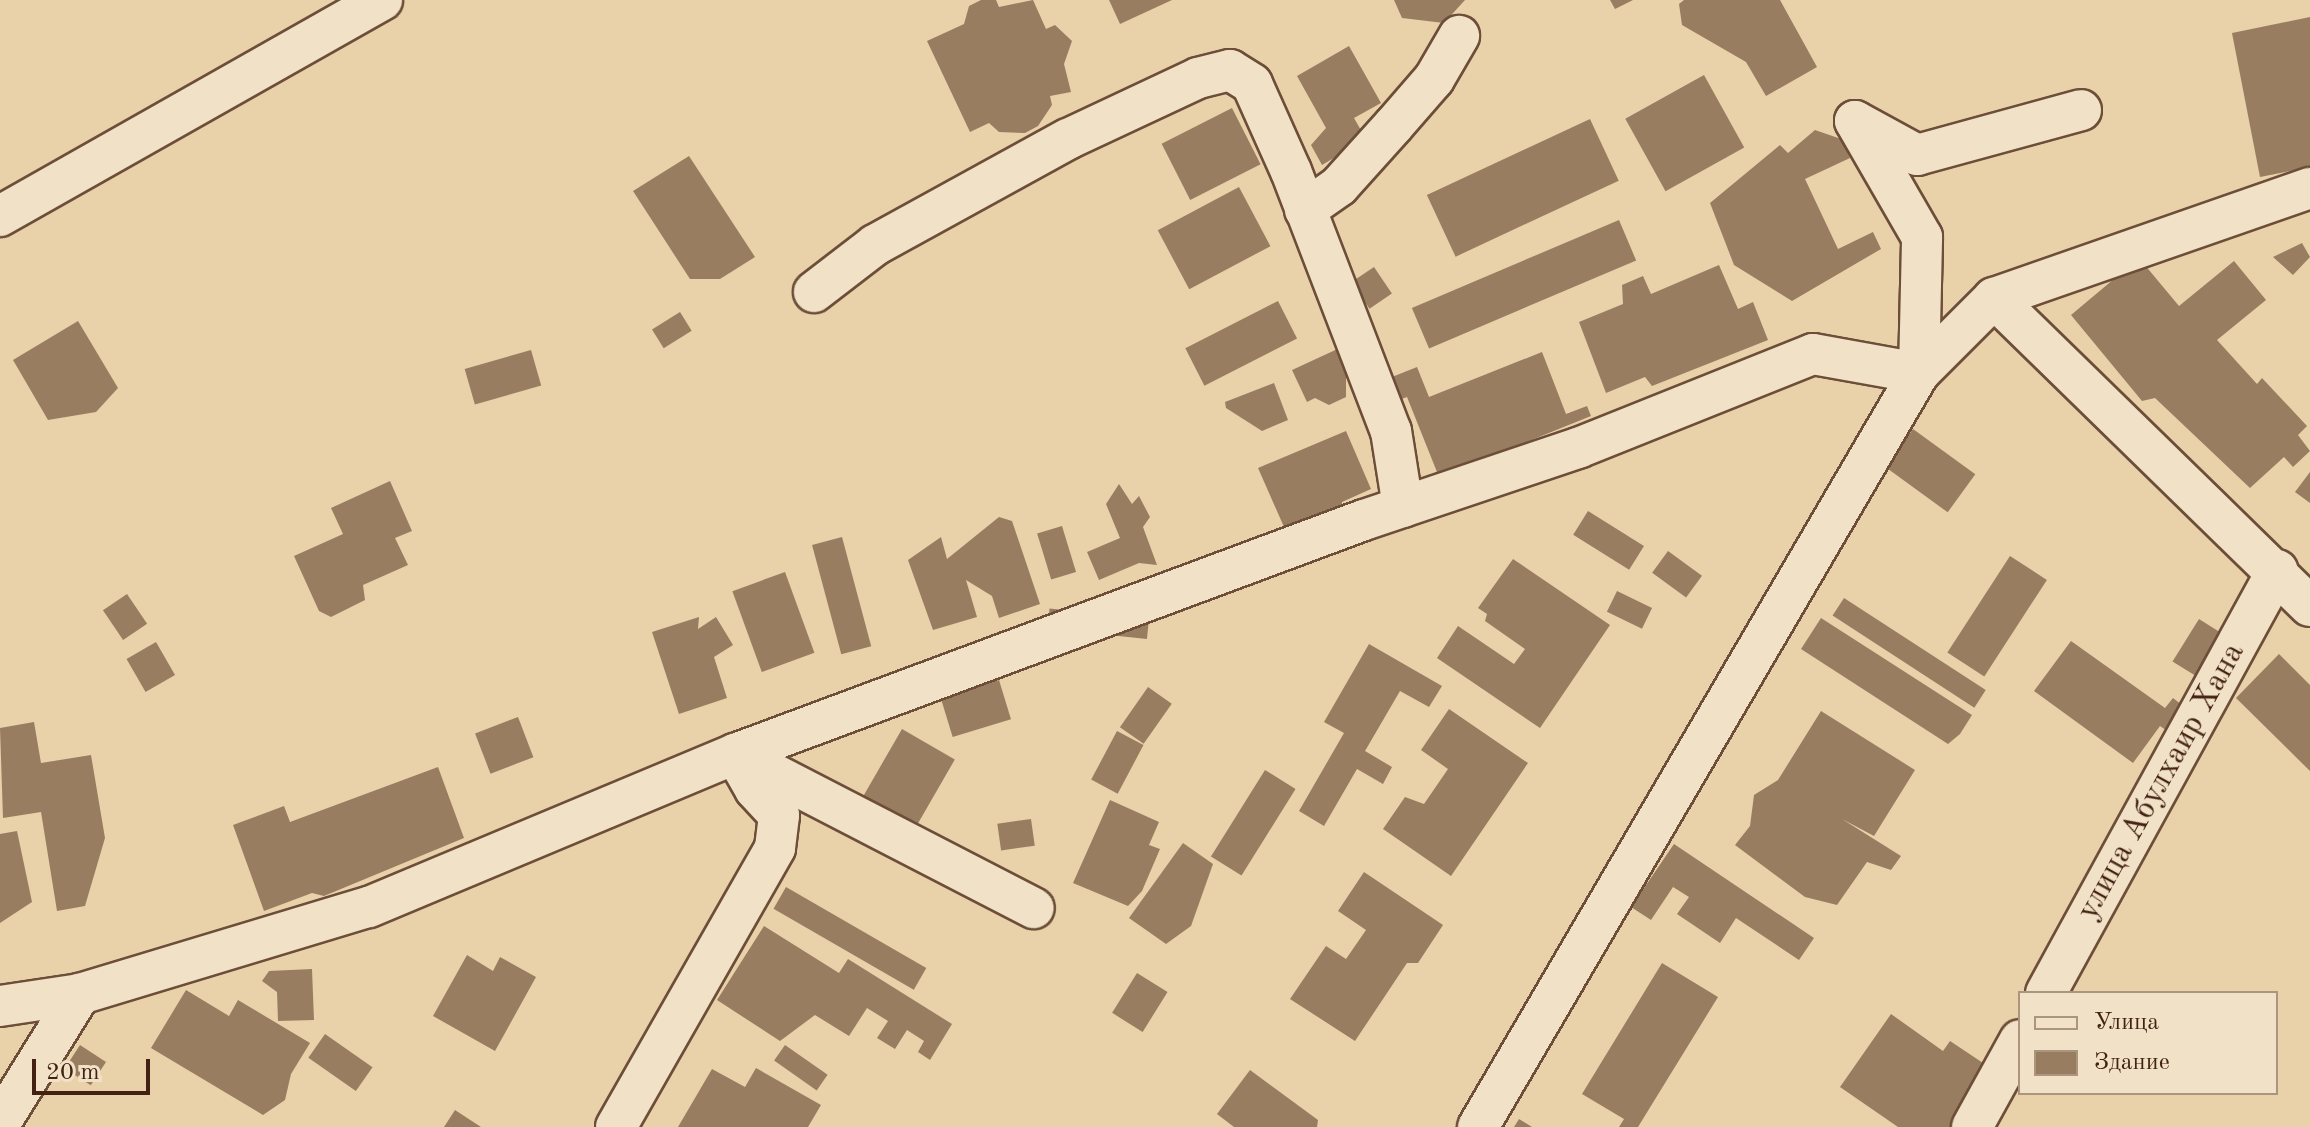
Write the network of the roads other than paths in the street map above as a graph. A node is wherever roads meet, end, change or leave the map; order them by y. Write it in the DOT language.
graph roads {
  1 [pos="382,0"];
  2 [pos="1459,36"];
  3 [pos="2081,110"];
  4 [pos="2310,188"];
  5 [pos="1305,210"];
  6 [pos="0,216"];
  7 [pos="814,292"];
  8 [pos="1994,298"];
  9 [pos="1919,373"];
  10 [pos="1403,507"];
  11 [pos="2278,570"];
  12 [pos="2310,606"];
  13 [pos="735,754"];
  14 [pos="1034,908"];
  15 [pos="2047,991"];
  16 [pos="80,994"];
  17 [pos="0,1006"];
  18 [pos="2018,1044"];
  19 [pos="0,1123"];
  20 [pos="616,1127"];
  21 [pos="1478,1127"];
  22 [pos="1972,1127"];
  1 -- 6 [label="street"];
  2 -- 5 [label="street"];
  3 -- 9 [label="street"];
  4 -- 8 [label="street"];
  5 -- 7 [label="street"];
  5 -- 10 [label="street"];
  8 -- 9 [label="street"];
  8 -- 11 [label="street"];
  9 -- 10 [label="street"];
  9 -- 21 [label="street"];
  10 -- 13 [label="street"];
  11 -- 12 [label="street"];
  11 -- 15 [label="street, улица Абулхаир Хана"];
  13 -- 14 [label="street"];
  13 -- 16 [label="street"];
  13 -- 20 [label="street"];
  16 -- 17 [label="street"];
  16 -- 19 [label="street"];
  18 -- 22 [label="street"];
}
